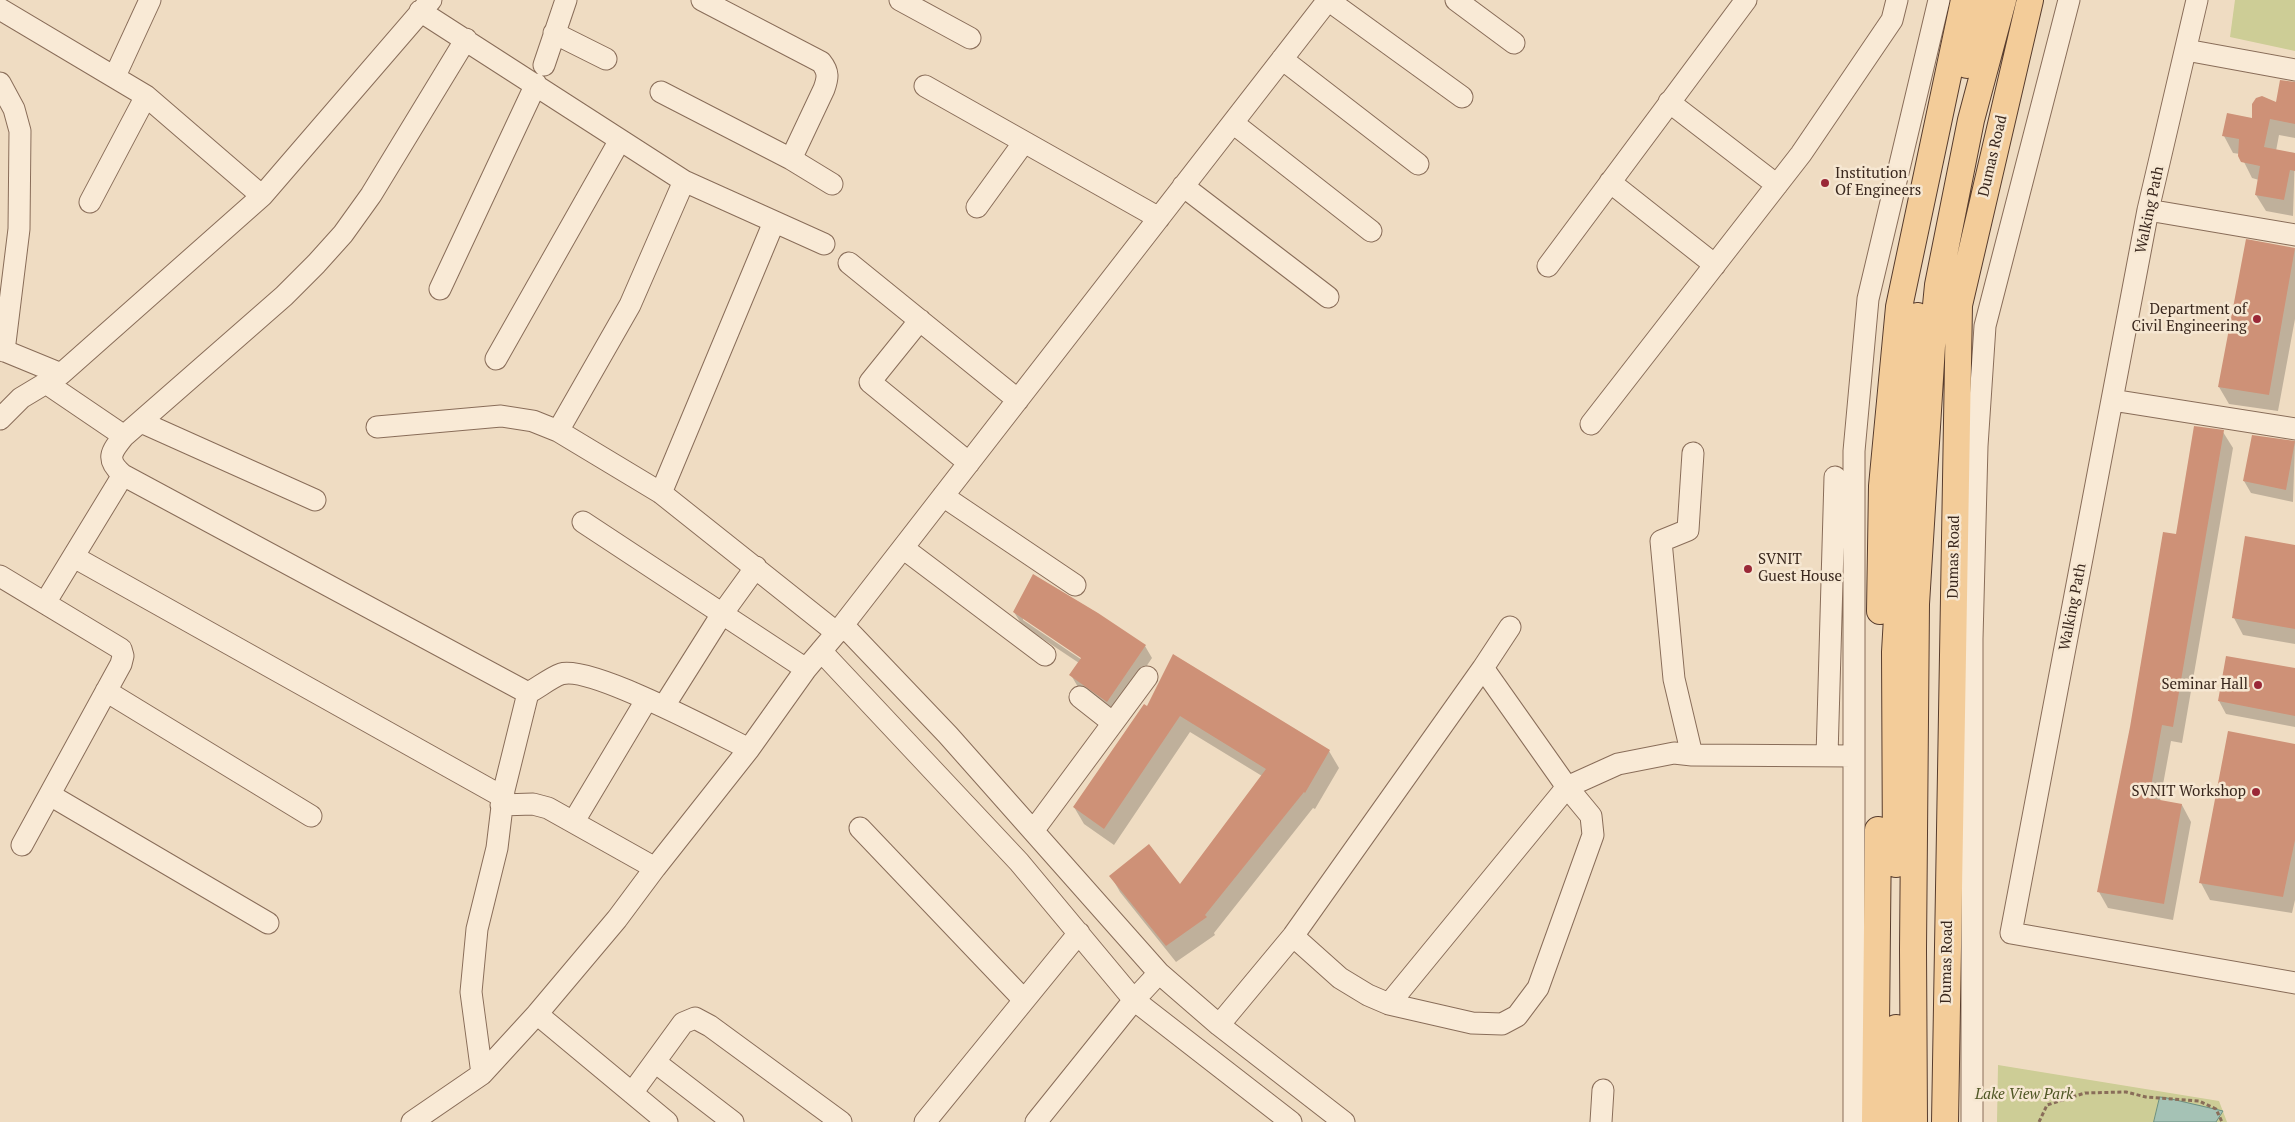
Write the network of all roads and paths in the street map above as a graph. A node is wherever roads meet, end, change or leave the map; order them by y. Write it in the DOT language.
graph roads {
  1 [pos="150,0"];
  2 [pos="566,0"];
  3 [pos="702,0"];
  4 [pos="900,0"];
  5 [pos="1328,0"];
  6 [pos="1456,0"];
  7 [pos="1897,0"];
  8 [pos="1964,0"];
  9 [pos="1984,0"];
  10 [pos="2003,0"];
  11 [pos="2030,0"];
  12 [pos="2069,0"];
  13 [pos="2197,0"];
  14 [pos="1742,1"];
  15 [pos="1934,1"];
  16 [pos="425,6"];
  17 [pos="0,9"];
  18 [pos="554,33"];
  19 [pos="970,38"];
  20 [pos="466,40"];
  21 [pos="1514,43"];
  22 [pos="2186,50"];
  23 [pos="606,59"];
  24 [pos="1282,59"];
  25 [pos="2295,70"];
  26 [pos="540,74"];
  27 [pos="115,76"];
  28 [pos="0,83"];
  29 [pos="925,86"];
  30 [pos="661,92"];
  31 [pos="146,96"];
  32 [pos="1462,97"];
  33 [pos="1669,102"];
  34 [pos="1233,123"];
  35 [pos="620,140"];
  36 [pos="1024,142"];
  37 [pos="791,160"];
  38 [pos="1418,164"];
  39 [pos="684,181"];
  40 [pos="1610,182"];
  41 [pos="832,184"];
  42 [pos="1777,184"];
  43 [pos="1183,186"];
  44 [pos="262,196"];
  45 [pos="90,202"];
  46 [pos="977,207"];
  47 [pos="2148,210"];
  48 [pos="1159,218"];
  49 [pos="774,222"];
  50 [pos="1372,232"];
  51 [pos="2295,234"];
  52 [pos="824,244"];
  53 [pos="849,263"];
  54 [pos="1715,265"];
  55 [pos="1548,266"];
  56 [pos="440,289"];
  57 [pos="1328,297"];
  58 [pos="920,320"];
  59 [pos="2,350"];
  60 [pos="496,359"];
  61 [pos="54,378"];
  62 [pos="1018,400"];
  63 [pos="2112,400"];
  64 [pos="0,419"];
  65 [pos="140,422"];
  66 [pos="1591,424"];
  67 [pos="377,427"];
  68 [pos="2295,429"];
  69 [pos="558,431"];
  70 [pos="124,436"];
  71 [pos="1694,453"];
  72 [pos="969,463"];
  73 [pos="123,474"];
  74 [pos="1835,476"];
  75 [pos="662,493"];
  76 [pos="944,496"];
  77 [pos="315,500"];
  78 [pos="583,522"];
  79 [pos="903,548"];
  80 [pos="74,558"];
  81 [pos="756,567"];
  82 [pos="0,576"];
  83 [pos="1075,585"];
  84 [pos="45,603"];
  85 [pos="722,614"];
  86 [pos="1510,628"];
  87 [pos="840,629"];
  88 [pos="821,651"];
  89 [pos="1045,655"];
  90 [pos="1483,668"];
  91 [pos="806,669"];
  92 [pos="1147,677"];
  93 [pos="106,692"];
  94 [pos="528,694"];
  95 [pos="1080,697"];
  96 [pos="656,703"];
  97 [pos="1113,723"];
  98 [pos="749,749"];
  99 [pos="1692,755"];
  100 [pos="1828,756"];
  101 [pos="1854,756"];
  102 [pos="1567,787"];
  103 [pos="50,795"];
  104 [pos="502,801"];
  105 [pos="311,816"];
  106 [pos="574,821"];
  107 [pos="860,828"];
  108 [pos="1033,831"];
  109 [pos="22,845"];
  110 [pos="654,868"];
  111 [pos="268,923"];
  112 [pos="1079,933"];
  113 [pos="1293,936"];
  114 [pos="1159,973"];
  115 [pos="2295,983"];
  116 [pos="1024,1000"];
  117 [pos="1134,1000"];
  118 [pos="1389,1004"];
  119 [pos="537,1014"];
  120 [pos="1219,1026"];
  121 [pos="655,1062"];
  122 [pos="482,1074"];
  123 [pos="1604,1090"];
  124 [pos="632,1093"];
  125 [pos="412,1122"];
  126 [pos="666,1122"];
  127 [pos="733,1122"];
  128 [pos="841,1122"];
  129 [pos="925,1122"];
  130 [pos="1036,1122"];
  131 [pos="1291,1122"];
  132 [pos="1344,1122"];
  133 [pos="1600,1122"];
  134 [pos="1854,1122"];
  135 [pos="1875,1122"];
  136 [pos="1895,1122"];
  137 [pos="1914,1122"];
  138 [pos="1945,1122"];
  139 [pos="1972,1122"];
  140 [pos="2039,1122"];
  141 [pos="2222,1122"];
  1 -- 27 [label="street"];
  2 -- 18 [label="street"];
  3 -- 37 [label="street"];
  4 -- 19 [label="street"];
  5 -- 24 [label="street"];
  5 -- 32 [label="street"];
  6 -- 21 [label="street"];
  7 -- 42 [label="street"];
  8 -- 135 [label="main road"];
  9 -- 136 [label="main road"];
  10 -- 137 [label="main road"];
  11 -- 138 [label="main road, Dumas Road"];
  12 -- 139 [label="street"];
  13 -- 22 [label="street, Walking Path"];
  14 -- 33 [label="street"];
  15 -- 101 [label="street"];
  16 -- 20 [label="street"];
  16 -- 44 [label="street"];
  17 -- 27 [label="street"];
  18 -- 23 [label="street"];
  18 -- 26 [label="street"];
  20 -- 26 [label="street"];
  20 -- 65 [label="street"];
  22 -- 25 [label="street"];
  22 -- 47 [label="street, Walking Path"];
  24 -- 34 [label="street"];
  24 -- 38 [label="street"];
  26 -- 35 [label="street"];
  26 -- 56 [label="street"];
  27 -- 31 [label="street"];
  28 -- 59 [label="street"];
  29 -- 36 [label="street"];
  30 -- 37 [label="street"];
  31 -- 44 [label="street"];
  31 -- 45 [label="street"];
  33 -- 40 [label="street"];
  33 -- 42 [label="street"];
  34 -- 43 [label="street"];
  34 -- 50 [label="street"];
  35 -- 39 [label="street"];
  35 -- 60 [label="street"];
  36 -- 46 [label="street"];
  36 -- 48 [label="street"];
  37 -- 41 [label="street"];
  39 -- 49 [label="street"];
  39 -- 69 [label="street"];
  40 -- 54 [label="street"];
  40 -- 55 [label="street"];
  42 -- 54 [label="street"];
  43 -- 48 [label="street"];
  43 -- 57 [label="street"];
  44 -- 61 [label="street"];
  47 -- 51 [label="street"];
  47 -- 63 [label="street, Walking Path"];
  48 -- 62 [label="street"];
  49 -- 52 [label="street"];
  49 -- 75 [label="street"];
  53 -- 58 [label="street"];
  54 -- 66 [label="street"];
  58 -- 62 [label="street"];
  58 -- 72 [label="street"];
  59 -- 61 [label="street"];
  61 -- 64 [label="street"];
  61 -- 70 [label="street"];
  62 -- 72 [label="street"];
  63 -- 68 [label="street"];
  63 -- 115 [label="street, Walking Path"];
  65 -- 70 [label="street"];
  65 -- 77 [label="street"];
  67 -- 69 [label="street"];
  69 -- 75 [label="street"];
  70 -- 73 [label="street"];
  71 -- 99 [label="street"];
  72 -- 76 [label="street"];
  73 -- 80 [label="street"];
  73 -- 94 [label="street"];
  74 -- 100 [label="street"];
  75 -- 81 [label="street"];
  76 -- 79 [label="street"];
  76 -- 83 [label="street"];
  78 -- 85 [label="street"];
  79 -- 87 [label="street"];
  79 -- 89 [label="street"];
  80 -- 84 [label="street"];
  80 -- 104 [label="street"];
  81 -- 85 [label="street"];
  81 -- 87 [label="street"];
  82 -- 84 [label="street"];
  84 -- 93 [label="street"];
  85 -- 91 [label="street"];
  85 -- 96 [label="street"];
  86 -- 90 [label="street"];
  87 -- 88 [label="street"];
  87 -- 108 [label="street"];
  88 -- 91 [label="street"];
  88 -- 112 [label="street"];
  90 -- 102 [label="street"];
  90 -- 113 [label="street"];
  91 -- 98 [label="street"];
  92 -- 97 [label="street"];
  93 -- 103 [label="street"];
  93 -- 105 [label="street"];
  94 -- 96 [label="street"];
  94 -- 104 [label="street"];
  95 -- 97 [label="street"];
  96 -- 98 [label="street"];
  96 -- 106 [label="street"];
  97 -- 108 [label="street"];
  98 -- 110 [label="street"];
  99 -- 100 [label="street"];
  99 -- 102 [label="street"];
  100 -- 101 [label="street"];
  101 -- 134 [label="street"];
  102 -- 118 [label="street"];
  102 -- 118 [label="street"];
  103 -- 109 [label="street"];
  103 -- 111 [label="street"];
  104 -- 106 [label="street"];
  104 -- 122 [label="street"];
  106 -- 110 [label="street"];
  107 -- 116 [label="street"];
  108 -- 114 [label="street"];
  110 -- 119 [label="street"];
  112 -- 116 [label="street"];
  112 -- 117 [label="street"];
  113 -- 118 [label="street"];
  113 -- 120 [label="street"];
  114 -- 117 [label="street"];
  114 -- 120 [label="street"];
  116 -- 129 [label="street"];
  117 -- 130 [label="street"];
  117 -- 131 [label="street"];
  119 -- 122 [label="street"];
  119 -- 124 [label="street"];
  120 -- 132 [label="street"];
  121 -- 124 [label="street"];
  121 -- 127 [label="street"];
  121 -- 128 [label="street"];
  122 -- 125 [label="street"];
  123 -- 133 [label="street"];
  124 -- 126 [label="street"];
  140 -- 141 [label="path"];
}
